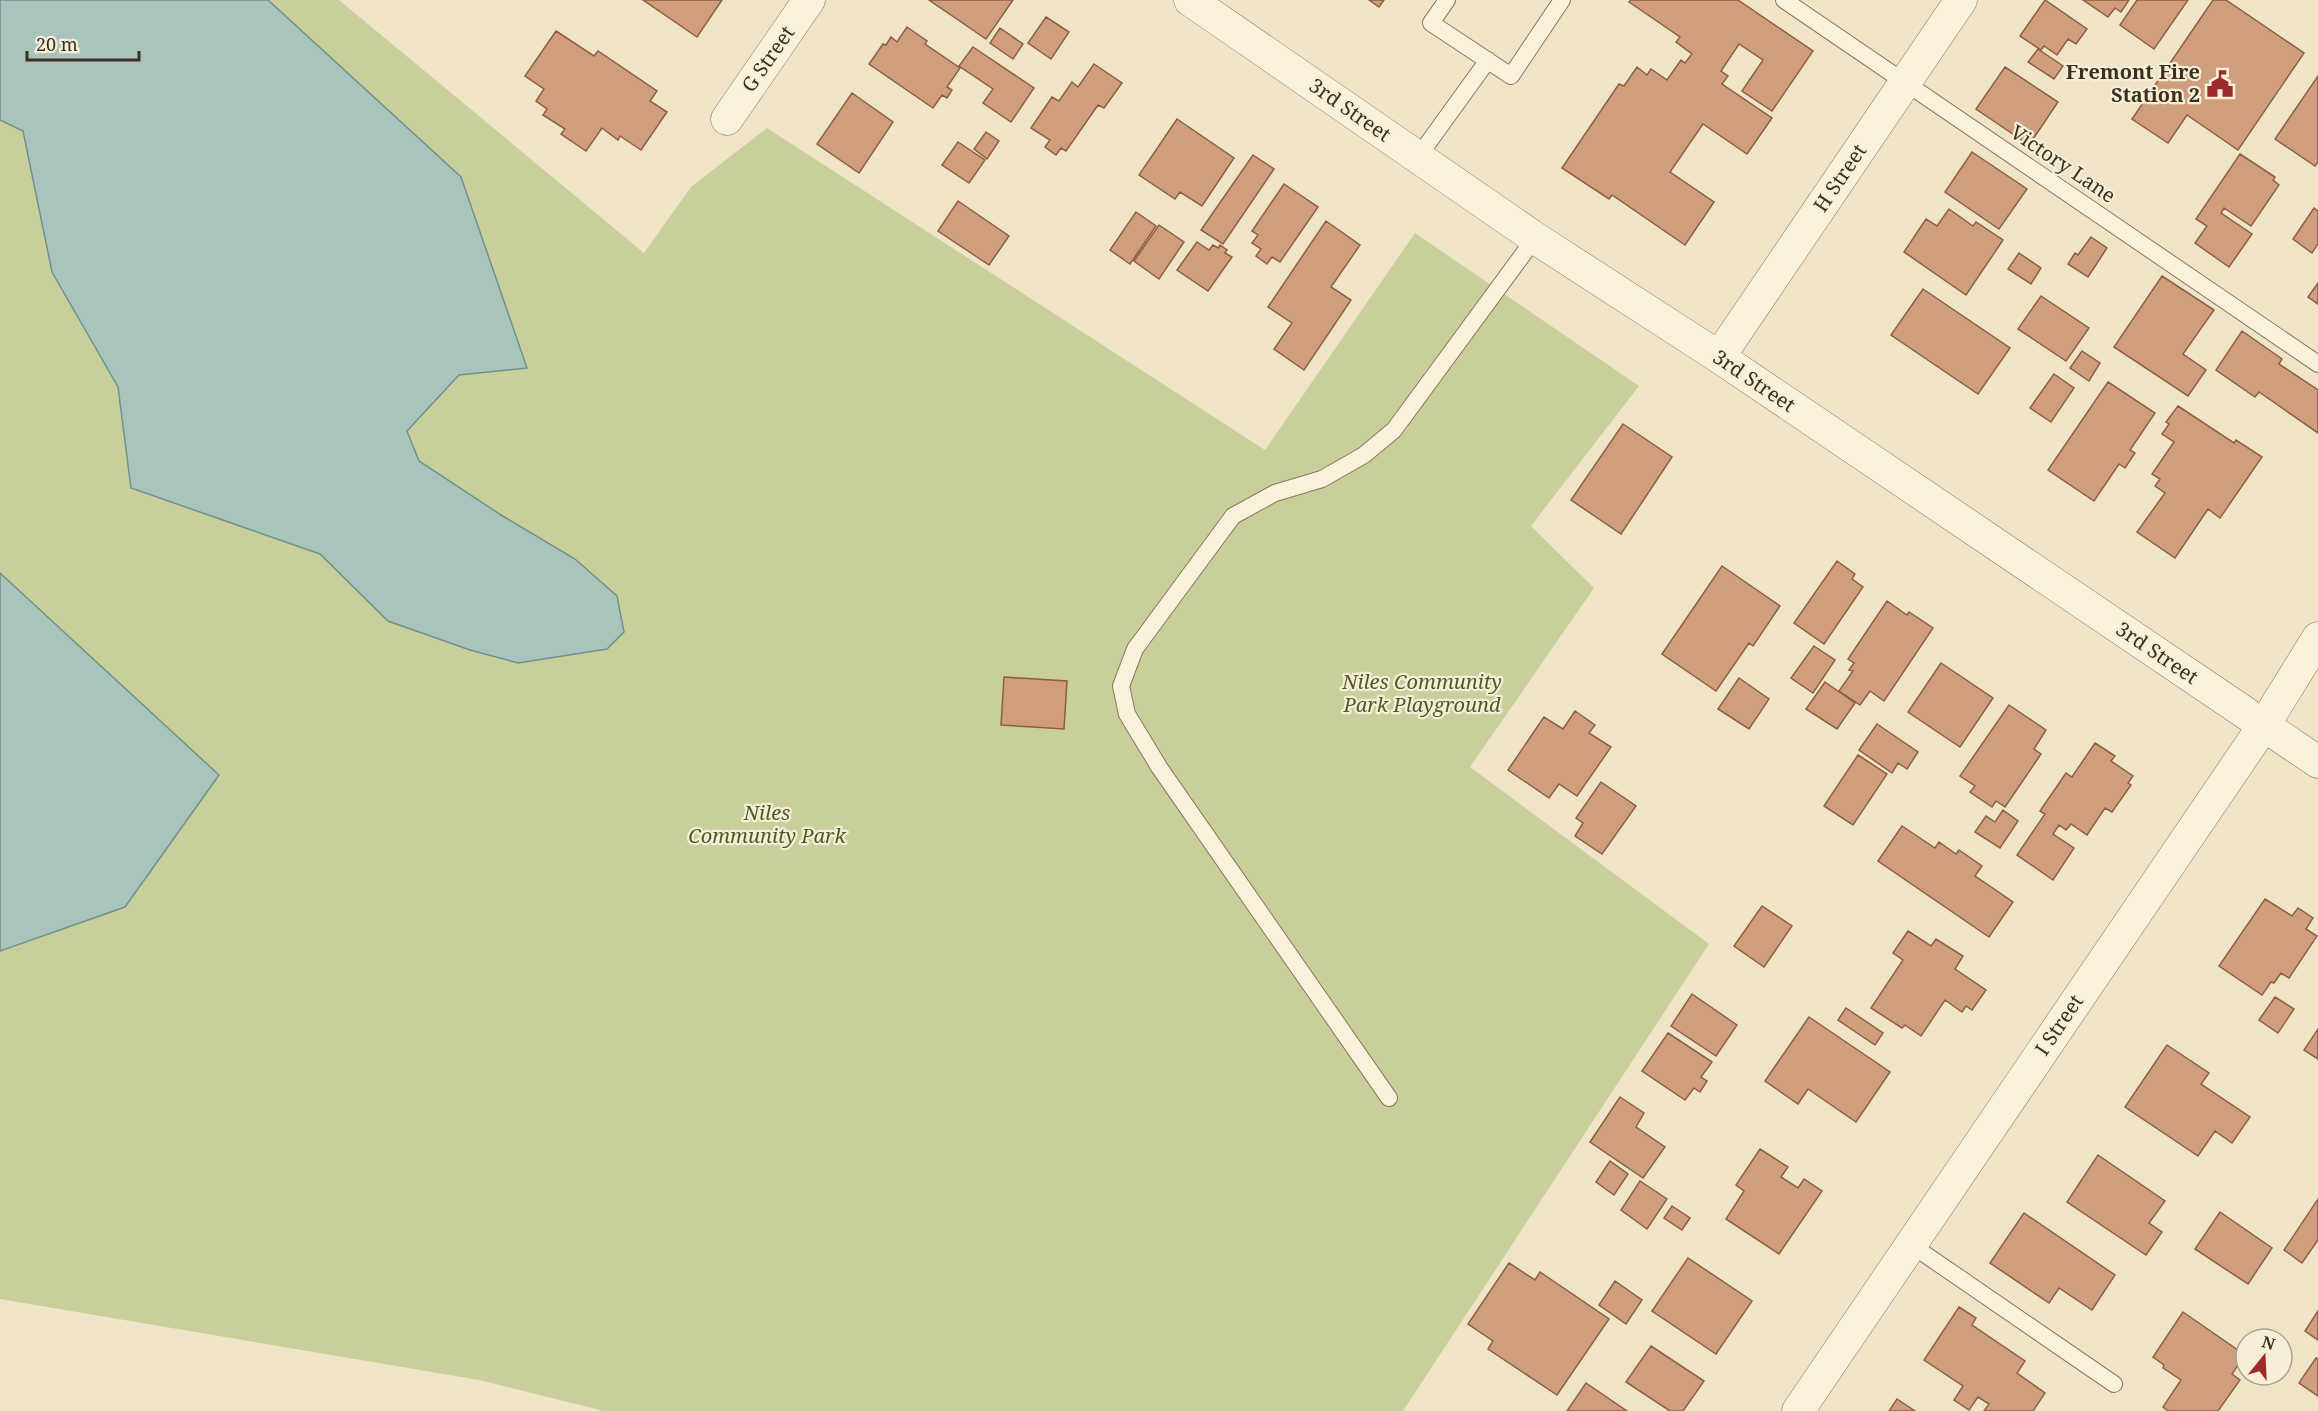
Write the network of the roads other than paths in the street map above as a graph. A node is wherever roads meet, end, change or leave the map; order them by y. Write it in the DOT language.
graph roads {
  1 [pos="809,0"];
  2 [pos="1190,0"];
  3 [pos="1447,0"];
  4 [pos="1562,0"];
  5 [pos="1784,0"];
  6 [pos="1961,0"];
  7 [pos="1488,60"];
  8 [pos="1906,82"];
  9 [pos="727,119"];
  10 [pos="1418,157"];
  11 [pos="1536,238"];
  12 [pos="1719,357"];
  13 [pos="2318,364"];
  14 [pos="2318,638"];
  15 [pos="2264,725"];
  16 [pos="2318,762"];
  17 [pos="1389,1098"];
  18 [pos="1910,1244"];
  19 [pos="2114,1384"];
  20 [pos="1798,1411"];
  1 -- 9 [label="street, G Street"];
  2 -- 10 [label="street, 3rd Street"];
  3 -- 7 [label="lane"];
  4 -- 7 [label="lane"];
  5 -- 8 [label="lane, Victory Lane"];
  6 -- 8 [label="street, H Street"];
  7 -- 10 [label="lane"];
  8 -- 12 [label="street, H Street"];
  8 -- 13 [label="lane, Victory Lane"];
  10 -- 11 [label="street, 3rd Street"];
  11 -- 12 [label="street, 3rd Street"];
  11 -- 17 [label="lane"];
  12 -- 15 [label="street, 3rd Street"];
  14 -- 15 [label="street, I Street"];
  15 -- 16 [label="street, 3rd Street"];
  15 -- 18 [label="street, I Street"];
  18 -- 19 [label="lane"];
  18 -- 20 [label="street, I Street"];
}
